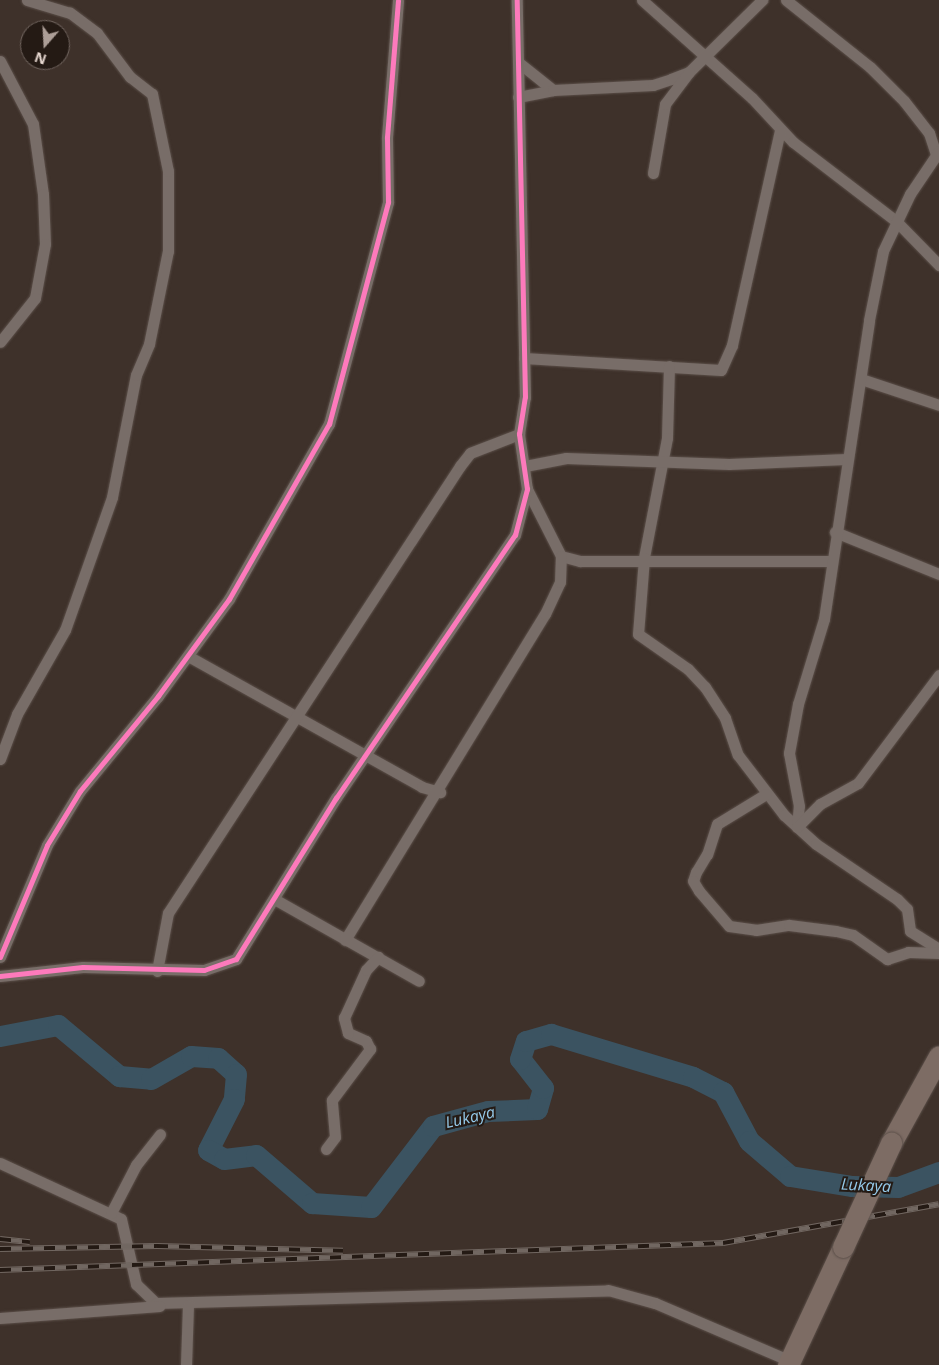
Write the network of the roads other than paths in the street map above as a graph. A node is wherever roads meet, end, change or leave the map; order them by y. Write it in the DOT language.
graph roads {
  1 [pos="27,0"];
  2 [pos="398,0"];
  3 [pos="517,0"];
  4 [pos="642,0"];
  5 [pos="762,0"];
  6 [pos="786,0"];
  7 [pos="704,57"];
  8 [pos="0,61"];
  9 [pos="518,62"];
  10 [pos="689,72"];
  11 [pos="552,90"];
  12 [pos="518,97"];
  13 [pos="780,131"];
  14 [pos="938,153"];
  15 [pos="653,173"];
  16 [pos="896,221"];
  17 [pos="939,264"];
  18 [pos="0,342"];
  19 [pos="524,358"];
  20 [pos="669,366"];
  21 [pos="861,379"];
  22 [pos="939,405"];
  23 [pos="519,434"];
  24 [pos="846,459"];
  25 [pos="660,464"];
  26 [pos="525,466"];
  27 [pos="526,489"];
  28 [pos="835,532"];
  29 [pos="561,556"];
  30 [pos="644,558"];
  31 [pos="832,561"];
  32 [pos="939,574"];
  33 [pos="188,656"];
  34 [pos="939,675"];
  35 [pos="298,716"];
  36 [pos="365,754"];
  37 [pos="0,759"];
  38 [pos="440,792"];
  39 [pos="766,794"];
  40 [pos="797,827"];
  41 [pos="276,900"];
  42 [pos="345,940"];
  43 [pos="939,949"];
  44 [pos="939,954"];
  45 [pos="0,957"];
  46 [pos="378,957"];
  47 [pos="157,971"];
  48 [pos="0,976"];
  49 [pos="419,981"];
  50 [pos="939,1056"];
  51 [pos="160,1134"];
  52 [pos="326,1149"];
  53 [pos="0,1163"];
  54 [pos="111,1213"];
  55 [pos="172,1305"];
  56 [pos="188,1305"];
  57 [pos="0,1318"];
  58 [pos="788,1363"];
  59 [pos="186,1365"];
  1 -- 37 [label="street"];
  2 -- 33 [label="street"];
  3 -- 9 [label="street"];
  4 -- 7 [label="street"];
  5 -- 7 [label="street"];
  6 -- 14 [label="street"];
  7 -- 10 [label="street"];
  7 -- 13 [label="street"];
  8 -- 18 [label="street"];
  9 -- 11 [label="street"];
  9 -- 12 [label="street"];
  10 -- 11 [label="street"];
  10 -- 15 [label="street"];
  11 -- 12 [label="street"];
  12 -- 19 [label="street"];
  13 -- 16 [label="street"];
  13 -- 20 [label="street"];
  14 -- 16 [label="street"];
  16 -- 17 [label="street"];
  16 -- 21 [label="street"];
  19 -- 20 [label="street"];
  19 -- 23 [label="street"];
  20 -- 25 [label="street"];
  21 -- 22 [label="street"];
  21 -- 24 [label="street"];
  23 -- 26 [label="street"];
  23 -- 35 [label="street"];
  24 -- 25 [label="street"];
  24 -- 28 [label="street"];
  25 -- 26 [label="street"];
  25 -- 30 [label="street"];
  26 -- 27 [label="street"];
  27 -- 29 [label="street"];
  27 -- 36 [label="street"];
  28 -- 31 [label="street"];
  28 -- 32 [label="street"];
  29 -- 30 [label="street"];
  29 -- 38 [label="street"];
  30 -- 31 [label="street"];
  30 -- 39 [label="street"];
  31 -- 40 [label="street"];
  33 -- 35 [label="street"];
  33 -- 45 [label="street"];
  34 -- 40 [label="street"];
  35 -- 36 [label="street"];
  35 -- 47 [label="street"];
  36 -- 38 [label="street"];
  36 -- 41 [label="street"];
  38 -- 42 [label="street"];
  39 -- 40 [label="street"];
  39 -- 44 [label="street"];
  40 -- 43 [label="street"];
  41 -- 42 [label="street"];
  41 -- 47 [label="street"];
  42 -- 46 [label="street"];
  46 -- 49 [label="street"];
  46 -- 52 [label="street"];
  47 -- 48 [label="street"];
  50 -- 58 [label="highway, bridge"];
  51 -- 54 [label="street"];
  53 -- 54 [label="street"];
  54 -- 55 [label="street"];
  55 -- 56 [label="street"];
  55 -- 57 [label="street"];
  56 -- 58 [label="street"];
  56 -- 59 [label="street"];
}
